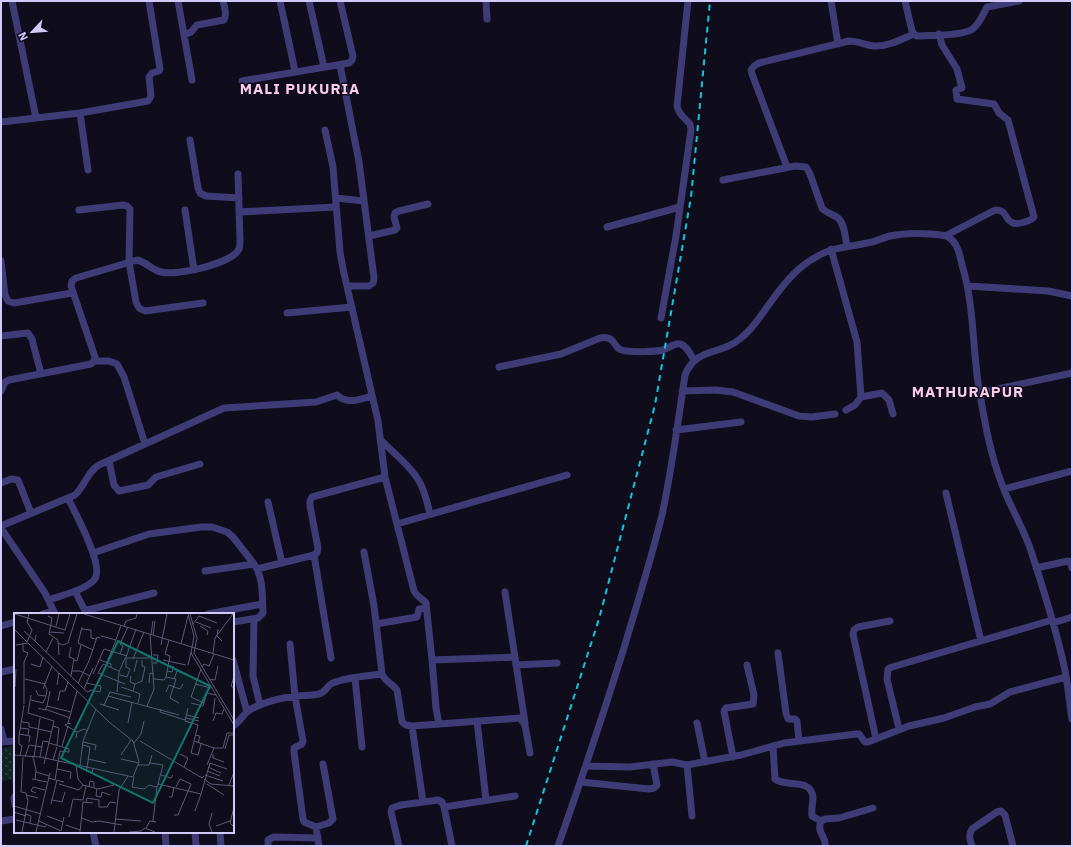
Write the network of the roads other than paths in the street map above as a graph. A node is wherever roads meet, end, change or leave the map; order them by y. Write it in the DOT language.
graph roads {
  1 [pos="12,1"];
  2 [pos="149,1"];
  3 [pos="178,1"];
  4 [pos="224,1"];
  5 [pos="280,1"];
  6 [pos="309,1"];
  7 [pos="340,1"];
  8 [pos="486,1"];
  9 [pos="688,1"];
  10 [pos="831,1"];
  11 [pos="905,1"];
  12 [pos="1019,1"];
  13 [pos="487,19"];
  14 [pos="914,34"];
  15 [pos="939,34"];
  16 [pos="184,35"];
  17 [pos="838,44"];
  18 [pos="340,65"];
  19 [pos="324,67"];
  20 [pos="295,71"];
  21 [pos="192,80"];
  22 [pos="242,81"];
  23 [pos="80,113"];
  24 [pos="36,118"];
  25 [pos="1,122"];
  26 [pos="325,130"];
  27 [pos="190,140"];
  28 [pos="787,167"];
  29 [pos="88,170"];
  30 [pos="238,174"];
  31 [pos="723,180"];
  32 [pos="239,198"];
  33 [pos="336,198"];
  34 [pos="364,201"];
  35 [pos="428,204"];
  36 [pos="336,207"];
  37 [pos="680,207"];
  38 [pos="79,210"];
  39 [pos="185,210"];
  40 [pos="239,212"];
  41 [pos="607,227"];
  42 [pos="947,235"];
  43 [pos="369,236"];
  44 [pos="847,246"];
  45 [pos="831,249"];
  46 [pos="1,261"];
  47 [pos="129,262"];
  48 [pos="194,270"];
  49 [pos="347,286"];
  50 [pos="968,286"];
  51 [pos="72,293"];
  52 [pos="1072,296"];
  53 [pos="5,302"];
  54 [pos="203,303"];
  55 [pos="352,307"];
  56 [pos="287,313"];
  57 [pos="661,318"];
  58 [pos="1,336"];
  59 [pos="694,360"];
  60 [pos="94,362"];
  61 [pos="499,367"];
  62 [pos="1072,373"];
  63 [pos="41,374"];
  64 [pos="1,391"];
  65 [pos="682,391"];
  66 [pos="979,393"];
  67 [pos="372,396"];
  68 [pos="862,397"];
  69 [pos="846,410"];
  70 [pos="835,414"];
  71 [pos="893,414"];
  72 [pos="741,422"];
  73 [pos="676,430"];
  74 [pos="381,440"];
  75 [pos="145,444"];
  76 [pos="109,461"];
  77 [pos="200,464"];
  78 [pos="1072,471"];
  79 [pos="567,475"];
  80 [pos="385,477"];
  81 [pos="1,483"];
  82 [pos="1004,489"];
  83 [pos="946,492"];
  84 [pos="68,498"];
  85 [pos="268,502"];
  86 [pos="31,513"];
  87 [pos="430,514"];
  88 [pos="397,524"];
  89 [pos="1,527"];
  90 [pos="364,552"];
  91 [pos="93,553"];
  92 [pos="314,555"];
  93 [pos="282,563"];
  94 [pos="256,566"];
  95 [pos="1036,568"];
  96 [pos="1072,568"];
  97 [pos="205,571"];
  98 [pos="75,591"];
  99 [pos="505,592"];
  100 [pos="154,593"];
  101 [pos="49,600"];
  102 [pos="262,604"];
  103 [pos="426,608"];
  104 [pos="54,612"];
  105 [pos="85,612"];
  106 [pos="213,613"];
  107 [pos="1072,617"];
  108 [pos="254,619"];
  109 [pos="890,621"];
  110 [pos="14,622"];
  111 [pos="234,622"];
  112 [pos="1052,622"];
  113 [pos="376,624"];
  114 [pos="1,626"];
  115 [pos="981,642"];
  116 [pos="290,644"];
  117 [pos="778,653"];
  118 [pos="331,658"];
  119 [pos="432,660"];
  120 [pos="515,661"];
  121 [pos="557,663"];
  122 [pos="234,664"];
  123 [pos="747,664"];
  124 [pos="14,669"];
  125 [pos="1,672"];
  126 [pos="382,674"];
  127 [pos="1066,677"];
  128 [pos="355,678"];
  129 [pos="295,696"];
  130 [pos="260,705"];
  131 [pos="1071,708"];
  132 [pos="247,712"];
  133 [pos="1072,719"];
  134 [pos="477,721"];
  135 [pos="697,723"];
  136 [pos="439,724"];
  137 [pos="234,725"];
  138 [pos="525,725"];
  139 [pos="412,726"];
  140 [pos="1,729"];
  141 [pos="899,729"];
  142 [pos="876,739"];
  143 [pos="14,741"];
  144 [pos="799,741"];
  145 [pos="3,742"];
  146 [pos="773,746"];
  147 [pos="362,747"];
  148 [pos="530,753"];
  149 [pos="733,757"];
  150 [pos="705,762"];
  151 [pos="324,764"];
  152 [pos="653,764"];
  153 [pos="687,765"];
  154 [pos="586,766"];
  155 [pos="581,782"];
  156 [pos="515,796"];
  157 [pos="486,800"];
  158 [pos="424,802"];
  159 [pos="444,807"];
  160 [pos="873,808"];
  161 [pos="692,816"];
  162 [pos="14,819"];
  163 [pos="1,821"];
  164 [pos="822,821"];
  165 [pos="316,827"];
  166 [pos="93,833"];
  167 [pos="165,833"];
  168 [pos="195,833"];
  169 [pos="220,833"];
  170 [pos="318,838"];
  171 [pos="96,846"];
  172 [pos="166,846"];
  173 [pos="196,846"];
  174 [pos="221,846"];
  175 [pos="268,846"];
  176 [pos="319,846"];
  177 [pos="399,846"];
  178 [pos="452,846"];
  179 [pos="558,846"];
  180 [pos="825,846"];
  181 [pos="972,846"];
  182 [pos="1013,846"];
  1 -- 24 [label="street"];
  2 -- 23 [label="street"];
  3 -- 16 [label="street"];
  4 -- 16 [label="street"];
  5 -- 20 [label="street"];
  6 -- 19 [label="street"];
  7 -- 18 [label="street"];
  8 -- 13 [label="street"];
  9 -- 37 [label="street"];
  10 -- 17 [label="street"];
  11 -- 14 [label="street"];
  12 -- 15 [label="street"];
  14 -- 15 [label="street"];
  14 -- 17 [label="street"];
  15 -- 42 [label="street"];
  16 -- 21 [label="street"];
  17 -- 28 [label="street"];
  18 -- 19 [label="street"];
  18 -- 34 [label="street"];
  19 -- 20 [label="street"];
  20 -- 22 [label="street"];
  23 -- 24 [label="street"];
  23 -- 29 [label="street"];
  24 -- 25 [label="street"];
  26 -- 33 [label="street"];
  27 -- 32 [label="street"];
  28 -- 31 [label="street"];
  28 -- 44 [label="street"];
  30 -- 32 [label="street"];
  32 -- 40 [label="street"];
  33 -- 34 [label="street"];
  33 -- 36 [label="street"];
  34 -- 43 [label="street"];
  35 -- 43 [label="street"];
  36 -- 40 [label="street"];
  36 -- 49 [label="street"];
  37 -- 41 [label="street"];
  37 -- 57 [label="street"];
  38 -- 47 [label="street"];
  39 -- 48 [label="street"];
  40 -- 48 [label="street"];
  42 -- 44 [label="street"];
  42 -- 50 [label="street"];
  43 -- 49 [label="street"];
  44 -- 45 [label="street"];
  45 -- 59 [label="street"];
  45 -- 68 [label="street"];
  46 -- 53 [label="street"];
  47 -- 48 [label="street"];
  47 -- 51 [label="street"];
  47 -- 54 [label="street"];
  49 -- 55 [label="street"];
  50 -- 52 [label="street"];
  50 -- 66 [label="street"];
  51 -- 53 [label="street"];
  51 -- 60 [label="street"];
  55 -- 56 [label="street"];
  55 -- 67 [label="street"];
  58 -- 63 [label="street"];
  59 -- 61 [label="street"];
  59 -- 65 [label="street"];
  60 -- 63 [label="street"];
  60 -- 75 [label="street"];
  62 -- 66 [label="street"];
  63 -- 64 [label="street"];
  65 -- 70 [label="street"];
  65 -- 73 [label="street"];
  66 -- 82 [label="street"];
  67 -- 74 [label="street"];
  67 -- 75 [label="street"];
  68 -- 69 [label="street"];
  68 -- 71 [label="street"];
  72 -- 73 [label="street"];
  73 -- 154 [label="street"];
  74 -- 80 [label="street"];
  74 -- 87 [label="street"];
  75 -- 76 [label="street"];
  76 -- 77 [label="street"];
  76 -- 84 [label="street"];
  78 -- 82 [label="street"];
  79 -- 87 [label="street"];
  80 -- 88 [label="street"];
  80 -- 92 [label="street"];
  81 -- 86 [label="street"];
  82 -- 95 [label="street"];
  83 -- 115 [label="street"];
  84 -- 86 [label="street"];
  84 -- 91 [label="street"];
  85 -- 93 [label="street"];
  86 -- 89 [label="street"];
  87 -- 88 [label="street"];
  88 -- 103 [label="street"];
  89 -- 101 [label="street"];
  90 -- 113 [label="street"];
  91 -- 94 [label="street"];
  91 -- 98 [label="street"];
  92 -- 93 [label="street"];
  92 -- 118 [label="street"];
  93 -- 94 [label="street"];
  94 -- 97 [label="street"];
  94 -- 102 [label="street"];
  95 -- 96 [label="street"];
  95 -- 112 [label="street"];
  98 -- 101 [label="street"];
  98 -- 105 [label="street"];
  99 -- 120 [label="street"];
  100 -- 105 [label="street"];
  101 -- 104 [label="street"];
  102 -- 106 [label="street"];
  102 -- 108 [label="street"];
  103 -- 113 [label="street"];
  103 -- 119 [label="street"];
  107 -- 112 [label="street"];
  108 -- 111 [label="street"];
  108 -- 130 [label="street"];
  109 -- 142 [label="street"];
  110 -- 114 [label="street"];
  112 -- 115 [label="street"];
  112 -- 127 [label="street"];
  113 -- 126 [label="street"];
  115 -- 141 [label="street"];
  116 -- 129 [label="street"];
  117 -- 144 [label="street"];
  119 -- 120 [label="street"];
  119 -- 136 [label="street"];
  120 -- 121 [label="street"];
  120 -- 138 [label="street"];
  122 -- 132 [label="street"];
  123 -- 149 [label="street"];
  124 -- 125 [label="street"];
  126 -- 128 [label="street"];
  126 -- 139 [label="street"];
  127 -- 131 [label="street"];
  127 -- 141 [label="street"];
  128 -- 129 [label="street"];
  128 -- 147 [label="street"];
  129 -- 130 [label="street"];
  129 -- 165 [label="street"];
  130 -- 132 [label="street"];
  131 -- 133 [label="street"];
  132 -- 137 [label="street"];
  134 -- 136 [label="street"];
  134 -- 138 [label="street"];
  134 -- 157 [label="street"];
  135 -- 150 [label="street"];
  136 -- 139 [label="street"];
  138 -- 148 [label="street"];
  139 -- 158 [label="street"];
  140 -- 145 [label="street"];
  141 -- 142 [label="street"];
  142 -- 144 [label="street"];
  143 -- 145 [label="street"];
  144 -- 146 [label="street"];
  146 -- 149 [label="street"];
  146 -- 164 [label="street"];
  149 -- 150 [label="street"];
  150 -- 153 [label="street"];
  151 -- 165 [label="street"];
  152 -- 153 [label="street"];
  152 -- 154 [label="street"];
  152 -- 155 [label="street"];
  153 -- 161 [label="street"];
  154 -- 155 [label="street"];
  155 -- 179 [label="street"];
  156 -- 157 [label="street"];
  157 -- 159 [label="street"];
  158 -- 159 [label="street"];
  158 -- 177 [label="street"];
  159 -- 178 [label="street"];
  160 -- 164 [label="street"];
  162 -- 163 [label="street"];
  164 -- 180 [label="street"];
  165 -- 170 [label="street"];
  166 -- 171 [label="street"];
  167 -- 172 [label="street"];
  168 -- 173 [label="street"];
  169 -- 174 [label="street"];
  170 -- 175 [label="street"];
  170 -- 176 [label="street"];
  181 -- 182 [label="street"];
}
